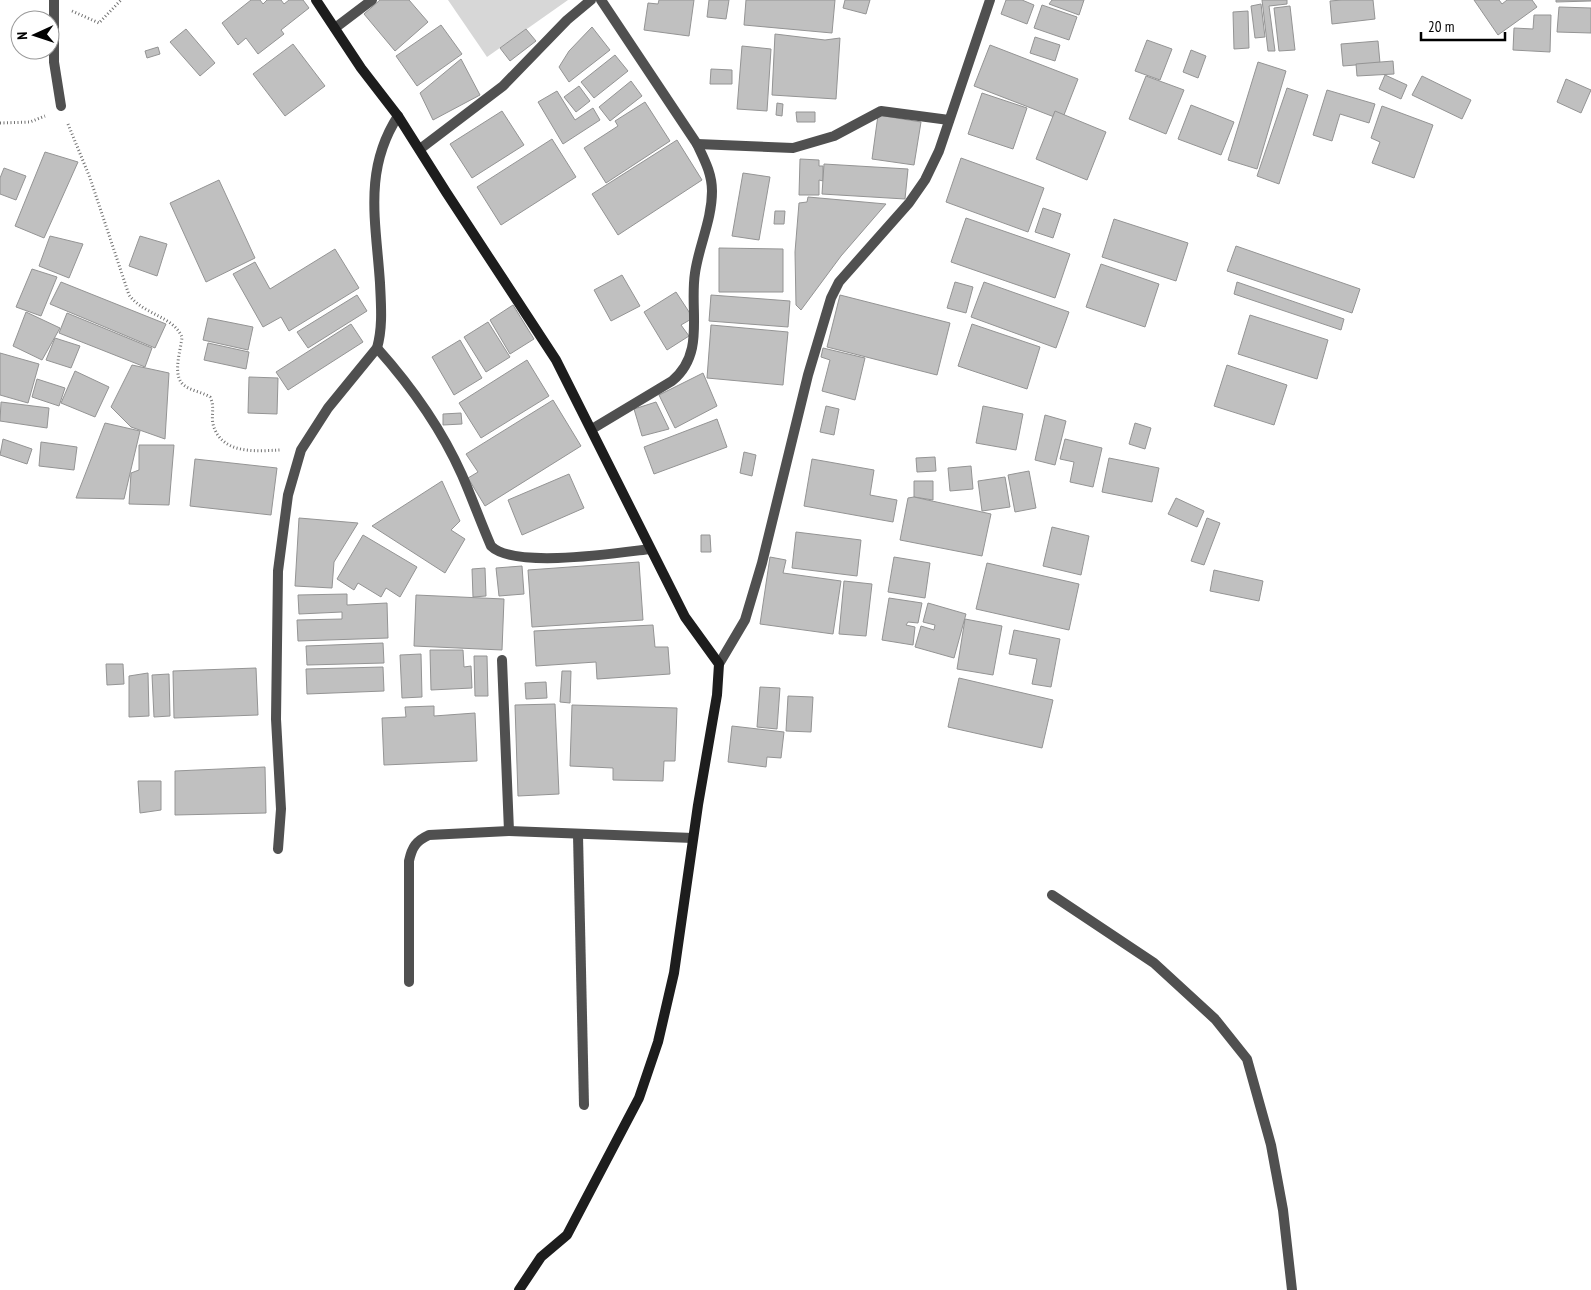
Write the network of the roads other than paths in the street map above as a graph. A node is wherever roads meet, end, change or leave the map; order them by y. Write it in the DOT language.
graph roads {
  1 [pos="316,0"];
  2 [pos="372,0"];
  3 [pos="590,0"];
  4 [pos="601,0"];
  5 [pos="990,0"];
  6 [pos="54,1"];
  7 [pos="335,28"];
  8 [pos="60,106"];
  9 [pos="398,116"];
  10 [pos="949,120"];
  11 [pos="697,144"];
  12 [pos="420,149"];
  13 [pos="376,348"];
  14 [pos="592,429"];
  15 [pos="650,549"];
  16 [pos="502,660"];
  17 [pos="719,664"];
  18 [pos="509,830"];
  19 [pos="578,835"];
  20 [pos="693,838"];
  21 [pos="278,849"];
  22 [pos="1052,895"];
  23 [pos="409,982"];
  24 [pos="584,1105"];
  25 [pos="519,1290"];
  26 [pos="1292,1290"];
  1 -- 7 [label="street"];
  2 -- 7 [label="street"];
  3 -- 12 [label="street"];
  4 -- 11 [label="street"];
  5 -- 10 [label="street"];
  6 -- 8 [label="street"];
  7 -- 9 [label="street"];
  9 -- 12 [label="street"];
  9 -- 13 [label="street"];
  10 -- 11 [label="street"];
  10 -- 17 [label="street"];
  11 -- 14 [label="street"];
  12 -- 14 [label="street"];
  13 -- 15 [label="street"];
  13 -- 21 [label="street"];
  14 -- 15 [label="street"];
  15 -- 17 [label="street"];
  16 -- 18 [label="street"];
  17 -- 20 [label="street"];
  18 -- 19 [label="street"];
  18 -- 23 [label="street"];
  19 -- 20 [label="street"];
  19 -- 24 [label="street"];
  20 -- 25 [label="street"];
  22 -- 26 [label="street"];
}
